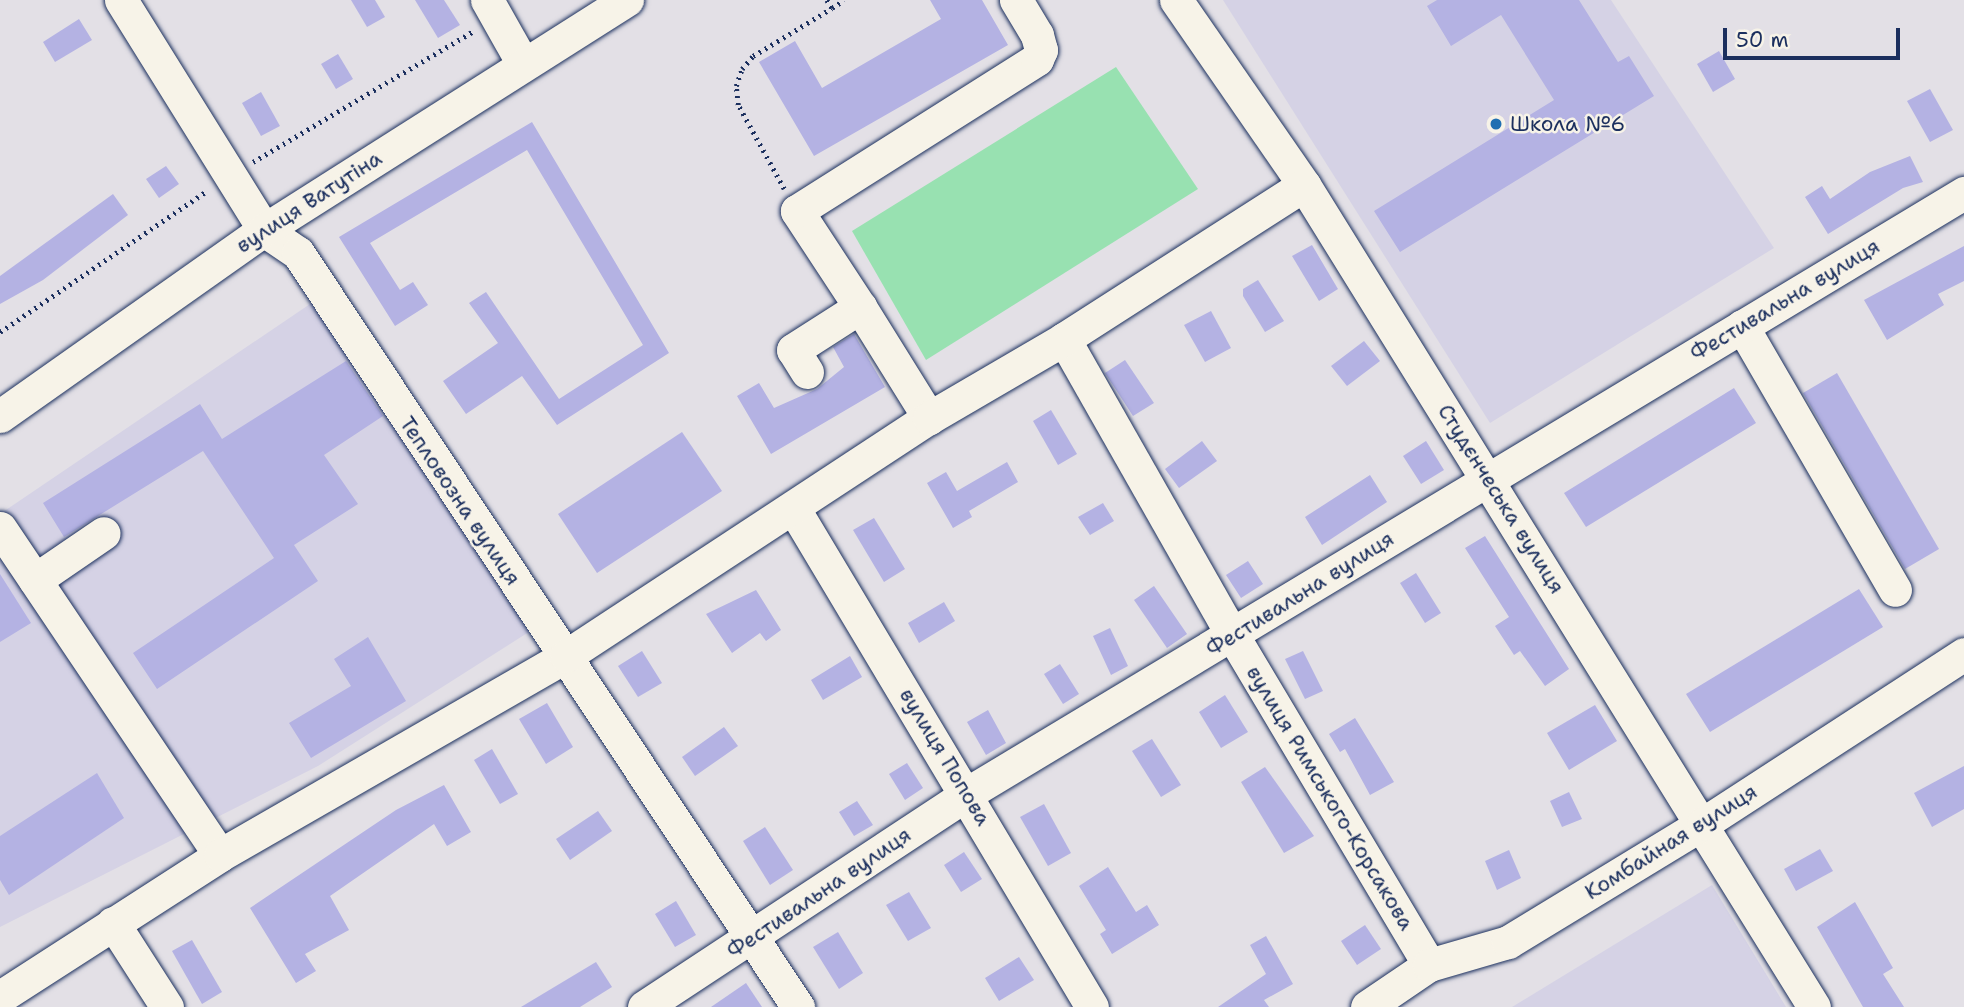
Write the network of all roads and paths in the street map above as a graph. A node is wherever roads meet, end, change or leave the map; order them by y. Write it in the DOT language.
graph roads {
  1 [pos="121,0"];
  2 [pos="627,0"];
  3 [pos="827,0"];
  4 [pos="844,0"];
  5 [pos="1016,0"];
  6 [pos="1176,0"];
  7 [pos="832,8"];
  8 [pos="492,9"];
  9 [pos="523,64"];
  10 [pos="230,176"];
  11 [pos="1304,185"];
  12 [pos="1964,193"];
  13 [pos="797,211"];
  14 [pos="264,230"];
  15 [pos="860,307"];
  16 [pos="1742,326"];
  17 [pos="0,332"];
  18 [pos="1064,339"];
  19 [pos="807,372"];
  20 [pos="0,416"];
  21 [pos="929,418"];
  22 [pos="1488,478"];
  23 [pos="794,509"];
  24 [pos="0,528"];
  25 [pos="104,533"];
  26 [pos="35,580"];
  27 [pos="1895,590"];
  28 [pos="1233,636"];
  29 [pos="1964,654"];
  30 [pos="566,656"];
  31 [pos="968,793"];
  32 [pos="1703,823"];
  33 [pos="220,855"];
  34 [pos="113,923"];
  35 [pos="752,939"];
  36 [pos="1429,965"];
  37 [pos="0,996"];
  38 [pos="167,1007"];
  39 [pos="644,1007"];
  40 [pos="798,1007"];
  41 [pos="1092,1007"];
  42 [pos="1367,1007"];
  43 [pos="1814,1007"];
  1 -- 10 [label="street, Тепловозна вулиця"];
  2 -- 9 [label="street, вулиця Ватутіна"];
  3 -- 7 [label="path"];
  4 -- 7 [label="path"];
  5 -- 13 [label="street"];
  6 -- 11 [label="street, Студєнчеська вулиця"];
  7 -- 13 [label="path"];
  8 -- 9 [label="street"];
  8 -- 10 [label="path"];
  9 -- 14 [label="street, вулиця Ватутіна"];
  10 -- 14 [label="street, Тепловозна вулиця"];
  10 -- 17 [label="path"];
  11 -- 18 [label="street"];
  11 -- 22 [label="street, Студєнчеська вулиця"];
  12 -- 16 [label="street, Фестивальна вулиця"];
  13 -- 15 [label="street"];
  14 -- 20 [label="street, вулиця Ватутіна"];
  14 -- 30 [label="street, Тепловозна вулиця"];
  15 -- 19 [label="street"];
  15 -- 21 [label="street"];
  16 -- 22 [label="street, Фестивальна вулиця"];
  16 -- 27 [label="street"];
  18 -- 21 [label="street"];
  18 -- 28 [label="street, вулиця Римського-Корсакова"];
  21 -- 23 [label="street"];
  22 -- 28 [label="street, Фестивальна вулиця"];
  22 -- 32 [label="street, Студєнчеська вулиця"];
  23 -- 30 [label="street"];
  23 -- 31 [label="street, вулиця Попова"];
  24 -- 26 [label="street"];
  25 -- 26 [label="street"];
  26 -- 33 [label="street"];
  28 -- 31 [label="street, Фестивальна вулиця"];
  28 -- 36 [label="street, вулиця Римського-Корсакова"];
  29 -- 32 [label="street, Комбайная вулиця"];
  30 -- 33 [label="street"];
  30 -- 35 [label="street, Тепловозна вулиця"];
  31 -- 35 [label="street, Фестивальна вулиця"];
  31 -- 41 [label="street, вулиця Попова"];
  32 -- 36 [label="street, Комбайная вулиця"];
  32 -- 43 [label="street, Студєнчеська вулиця"];
  33 -- 34 [label="street"];
  34 -- 37 [label="street"];
  34 -- 38 [label="street"];
  35 -- 39 [label="street, Фестивальна вулиця"];
  35 -- 40 [label="street, Тепловозна вулиця"];
  36 -- 42 [label="street, Комбайная вулиця"];
}
